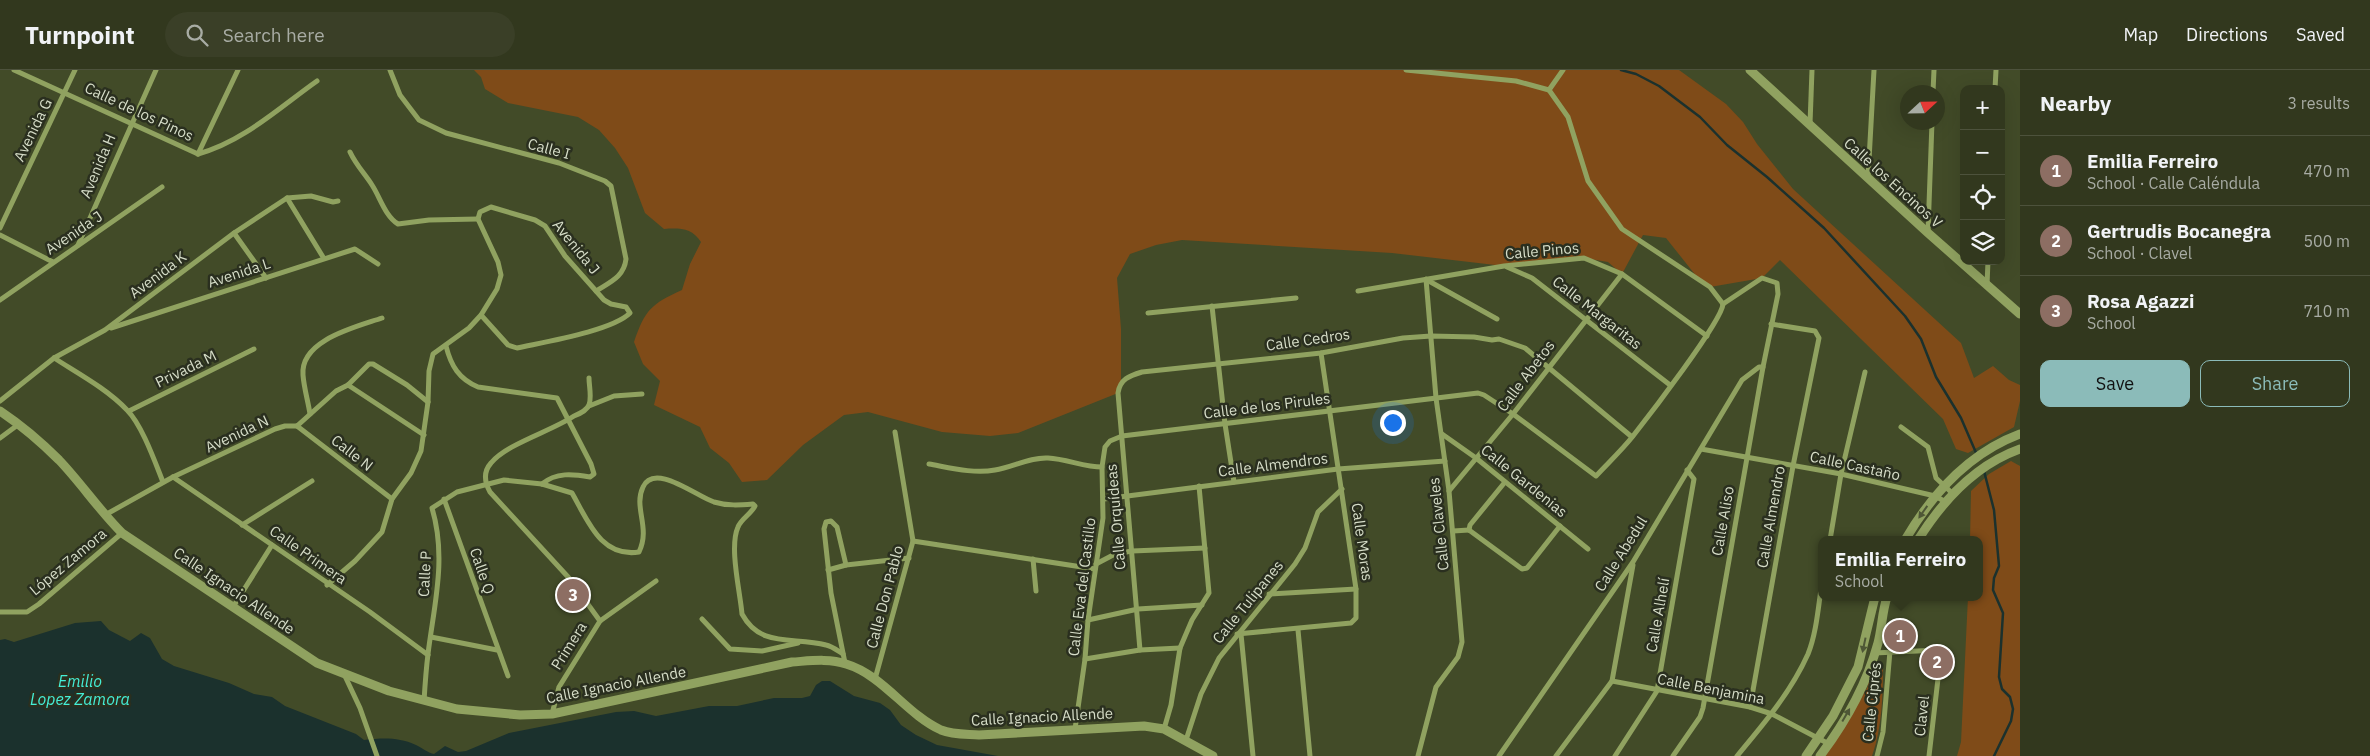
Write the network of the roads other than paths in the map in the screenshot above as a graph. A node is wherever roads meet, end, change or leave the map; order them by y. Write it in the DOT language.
graph roads {
  1 [pos="14,70"];
  2 [pos="75,70"];
  3 [pos="156,70"];
  4 [pos="238,70"];
  5 [pos="390,70"];
  6 [pos="1406,70"];
  7 [pos="1564,70"];
  8 [pos="1750,70"];
  9 [pos="1812,70"];
  10 [pos="1874,70"];
  11 [pos="1934,70"];
  12 [pos="1996,70"];
  13 [pos="317,81"];
  14 [pos="1933,85"];
  15 [pos="1995,85"];
  16 [pos="1549,90"];
  17 [pos="65,92"];
  18 [pos="131,123"];
  19 [pos="1810,125"];
  20 [pos="1932,130"];
  21 [pos="350,152"];
  22 [pos="198,154"];
  23 [pos="1868,179"];
  24 [pos="162,187"];
  25 [pos="287,198"];
  26 [pos="338,201"];
  27 [pos="478,220"];
  28 [pos="0,228"];
  29 [pos="234,233"];
  30 [pos="1928,233"];
  31 [pos="0,236"];
  32 [pos="77,246"];
  33 [pos="323,257"];
  34 [pos="53,262"];
  35 [pos="378,264"];
  36 [pos="1988,265"];
  37 [pos="1504,266"];
  38 [pos="1622,274"];
  39 [pos="266,278"];
  40 [pos="1426,280"];
  41 [pos="1987,285"];
  42 [pos="596,291"];
  43 [pos="1358,292"];
  44 [pos="1296,298"];
  45 [pos="0,300"];
  46 [pos="1724,304"];
  47 [pos="1212,306"];
  48 [pos="1148,313"];
  49 [pos="2020,314"];
  50 [pos="480,315"];
  51 [pos="382,318"];
  52 [pos="1497,319"];
  53 [pos="1584,320"];
  54 [pos="1771,324"];
  55 [pos="105,330"];
  56 [pos="1431,336"];
  57 [pos="1707,336"];
  58 [pos="446,346"];
  59 [pos="254,349"];
  60 [pos="1321,353"];
  61 [pos="54,358"];
  62 [pos="1217,364"];
  63 [pos="1548,367"];
  64 [pos="1763,367"];
  65 [pos="1865,372"];
  66 [pos="589,378"];
  67 [pos="1121,382"];
  68 [pos="348,385"];
  69 [pos="1670,385"];
  70 [pos="642,394"];
  71 [pos="1436,398"];
  72 [pos="0,401"];
  73 [pos="428,402"];
  74 [pos="589,406"];
  75 [pos="0,411"];
  76 [pos="129,411"];
  77 [pos="1331,411"];
  78 [pos="310,414"];
  79 [pos="1513,414"];
  80 [pos="567,421"];
  81 [pos="19,424"];
  82 [pos="1225,424"];
  83 [pos="297,426"];
  84 [pos="1901,427"];
  85 [pos="895,432"];
  86 [pos="1442,434"];
  87 [pos="2020,434"];
  88 [pos="424,435"];
  89 [pos="1122,436"];
  90 [pos="1632,437"];
  91 [pos="0,438"];
  92 [pos="1105,447"];
  93 [pos="1700,448"];
  94 [pos="2018,452"];
  95 [pos="1747,457"];
  96 [pos="1476,458"];
  97 [pos="1445,461"];
  98 [pos="929,464"];
  99 [pos="1793,466"];
  100 [pos="1102,467"];
  101 [pos="1338,470"];
  102 [pos="1687,470"];
  103 [pos="1841,474"];
  104 [pos="173,477"];
  105 [pos="312,480"];
  106 [pos="163,482"];
  107 [pos="1234,482"];
  108 [pos="1505,482"];
  109 [pos="542,484"];
  110 [pos="486,485"];
  111 [pos="1199,486"];
  112 [pos="1944,486"];
  113 [pos="1342,488"];
  114 [pos="1449,491"];
  115 [pos="1952,493"];
  116 [pos="1935,496"];
  117 [pos="1127,497"];
  118 [pos="392,499"];
  119 [pos="1104,499"];
  120 [pos="444,500"];
  121 [pos="1944,501"];
  122 [pos="104,515"];
  123 [pos="242,525"];
  124 [pos="1560,526"];
  125 [pos="1452,530"];
  126 [pos="1469,530"];
  127 [pos="122,532"];
  128 [pos="1831,536"];
  129 [pos="1908,536"];
  130 [pos="1921,536"];
  131 [pos="913,541"];
  132 [pos="272,545"];
  133 [pos="1205,548"];
  134 [pos="1588,549"];
  135 [pos="1132,552"];
  136 [pos="908,558"];
  137 [pos="1033,560"];
  138 [pos="1633,562"];
  139 [pos="846,565"];
  140 [pos="1095,566"];
  141 [pos="828,570"];
  142 [pos="656,581"];
  143 [pos="327,585"];
  144 [pos="1356,589"];
  145 [pos="1036,591"];
  146 [pos="1269,594"];
  147 [pos="1819,601"];
  148 [pos="1874,601"];
  149 [pos="1886,601"];
  150 [pos="1202,604"];
  151 [pos="234,607"];
  152 [pos="1138,609"];
  153 [pos="0,612"];
  154 [pos="702,619"];
  155 [pos="1088,620"];
  156 [pos="600,621"];
  157 [pos="1298,630"];
  158 [pos="1239,634"];
  159 [pos="430,637"];
  160 [pos="801,643"];
  161 [pos="1180,648"];
  162 [pos="496,650"];
  163 [pos="1140,650"];
  164 [pos="1890,651"];
  165 [pos="1874,653"];
  166 [pos="843,654"];
  167 [pos="428,655"];
  168 [pos="1085,660"];
  169 [pos="845,664"];
  170 [pos="344,673"];
  171 [pos="508,676"];
  172 [pos="875,680"];
  173 [pos="1612,681"];
  174 [pos="1657,691"];
  175 [pos="1704,699"];
  176 [pos="424,701"];
  177 [pos="1750,706"];
  178 [pos="552,714"];
  179 [pos="1772,714"];
  180 [pos="1164,728"];
  181 [pos="1075,729"];
  182 [pos="1819,738"];
  183 [pos="1186,740"];
  184 [pos="1829,744"];
  185 [pos="377,756"];
  186 [pos="1213,756"];
  187 [pos="1253,756"];
  188 [pos="1310,756"];
  189 [pos="1418,756"];
  190 [pos="1499,756"];
  191 [pos="1556,756"];
  192 [pos="1615,756"];
  193 [pos="1673,756"];
  194 [pos="1737,756"];
  195 [pos="1806,756"];
  196 [pos="1820,756"];
  197 [pos="1877,756"];
  198 [pos="1929,756"];
  1 -- 17 [label="street, Calle de los Pinos"];
  2 -- 17 [label="street, Avenida G"];
  3 -- 18 [label="street, Avenida H"];
  4 -- 22 [label="street"];
  5 -- 42 [label="street, Calle I"];
  6 -- 16 [label="street"];
  7 -- 16 [label="street"];
  8 -- 19 [label="street, Calle los Encinos V"];
  9 -- 19 [label="street"];
  10 -- 23 [label="street"];
  11 -- 14 [label="street"];
  12 -- 15 [label="street"];
  13 -- 22 [label="street"];
  16 -- 46 [label="street"];
  17 -- 18 [label="street, Calle de los Pinos"];
  17 -- 28 [label="street, Avenida G"];
  18 -- 22 [label="street, Calle de los Pinos"];
  18 -- 32 [label="street, Avenida H"];
  19 -- 23 [label="street, Calle los Encinos V"];
  20 -- 30 [label="street"];
  21 -- 27 [label="street"];
  23 -- 30 [label="street, Calle los Encinos V"];
  24 -- 32 [label="street, Avenida J"];
  25 -- 26 [label="street, Avenida K"];
  25 -- 29 [label="street, Avenida K"];
  25 -- 33 [label="street"];
  27 -- 42 [label="street, Avenida J"];
  27 -- 50 [label="street"];
  29 -- 39 [label="street"];
  29 -- 55 [label="street, Avenida K"];
  30 -- 41 [label="street, Calle los Encinos V"];
  31 -- 34 [label="street"];
  32 -- 34 [label="street, Avenida J"];
  33 -- 35 [label="street, Avenida L"];
  33 -- 39 [label="street, Avenida L"];
  34 -- 45 [label="street, Avenida J"];
  36 -- 41 [label="street"];
  37 -- 38 [label="street, Calle Pinos"];
  37 -- 40 [label="street, Calle Pinos"];
  37 -- 53 [label="street, Calle Margaritas"];
  38 -- 53 [label="street, Calle Abetos"];
  38 -- 57 [label="street, Calle Pinos"];
  39 -- 55 [label="street, Avenida L"];
  40 -- 43 [label="street, Calle Pinos"];
  40 -- 52 [label="street"];
  40 -- 56 [label="street, Calle Claveles"];
  41 -- 49 [label="street, Calle los Encinos V"];
  42 -- 50 [label="street, Avenida J"];
  44 -- 47 [label="street"];
  46 -- 54 [label="street, Calle Aliso"];
  46 -- 57 [label="street"];
  47 -- 48 [label="street"];
  47 -- 62 [label="street"];
  50 -- 58 [label="street"];
  51 -- 78 [label="street"];
  53 -- 63 [label="street, Calle Abetos"];
  53 -- 69 [label="street, Calle Margaritas"];
  54 -- 64 [label="street, Calle Aliso"];
  54 -- 99 [label="street, Calle Almendro"];
  55 -- 61 [label="street, Avenida K"];
  56 -- 60 [label="street, Calle Cedros"];
  56 -- 63 [label="street, Calle Cedros"];
  56 -- 71 [label="street, Calle Claveles"];
  57 -- 69 [label="street"];
  58 -- 73 [label="street"];
  58 -- 80 [label="street"];
  59 -- 76 [label="street, Privada M"];
  60 -- 62 [label="street, Calle Cedros"];
  60 -- 77 [label="street, Calle Moras"];
  61 -- 72 [label="street, Avenida K"];
  61 -- 76 [label="street"];
  62 -- 67 [label="street, Calle Cedros"];
  62 -- 82 [label="street"];
  63 -- 79 [label="street, Calle Abetos"];
  63 -- 90 [label="street, Calle Cedros"];
  64 -- 93 [label="street, Calle Abedul"];
  64 -- 95 [label="street, Calle Aliso"];
  65 -- 103 [label="street"];
  66 -- 74 [label="street"];
  67 -- 89 [label="street, Calle Orquídeas"];
  68 -- 73 [label="street"];
  68 -- 78 [label="street"];
  68 -- 88 [label="street"];
  69 -- 90 [label="street"];
  70 -- 74 [label="street"];
  71 -- 77 [label="street, Calle de los Pirules"];
  71 -- 79 [label="street, Calle de los Pirules"];
  71 -- 86 [label="street, Calle Claveles"];
  73 -- 88 [label="street"];
  74 -- 80 [label="street"];
  75 -- 81 [label="street, Calle Ignacio Allende"];
  76 -- 106 [label="street"];
  77 -- 82 [label="street, Calle de los Pirules"];
  77 -- 101 [label="street, Calle Moras"];
  78 -- 83 [label="street"];
  79 -- 90 [label="street, Calle de los Pirules"];
  79 -- 96 [label="street, Calle Abetos"];
  80 -- 109 [label="street"];
  80 -- 110 [label="street"];
  81 -- 91 [label="street"];
  81 -- 122 [label="street, Calle Ignacio Allende"];
  82 -- 89 [label="street, Calle de los Pirules"];
  82 -- 107 [label="street"];
  83 -- 104 [label="street, Avenida N"];
  83 -- 118 [label="street, Calle N"];
  84 -- 112 [label="street"];
  85 -- 131 [label="street, Calle Don Pablo"];
  86 -- 96 [label="street, Calle Gardenias"];
  86 -- 97 [label="street, Calle Claveles"];
  87 -- 112 [label="street"];
  88 -- 118 [label="street"];
  89 -- 92 [label="street, Calle de los Pirules"];
  89 -- 117 [label="street, Calle Orquídeas"];
  92 -- 100 [label="street, Calle Eva del Castillo"];
  93 -- 95 [label="street, Calle Castaño"];
  93 -- 102 [label="street, Calle Abedul"];
  94 -- 115 [label="street"];
  95 -- 99 [label="street, Calle Castaño"];
  95 -- 175 [label="street, Calle Aliso"];
  96 -- 108 [label="street, Calle Gardenias"];
  96 -- 114 [label="street, Calle Abetos"];
  97 -- 101 [label="street, Calle Almendros"];
  97 -- 114 [label="street, Calle Claveles"];
  98 -- 100 [label="street"];
  99 -- 103 [label="street, Calle Castaño"];
  99 -- 177 [label="street, Calle Almendro"];
  100 -- 119 [label="street, Calle Eva del Castillo"];
  101 -- 107 [label="street, Calle Almendros"];
  101 -- 113 [label="street, Calle Moras"];
  102 -- 138 [label="street, Calle Abedul"];
  102 -- 174 [label="street, Calle Alhelí"];
  103 -- 116 [label="street, Calle Castaño"];
  103 -- 128 [label="street"];
  104 -- 106 [label="street, Avenida N"];
  104 -- 123 [label="street, Calle Primera"];
  105 -- 123 [label="street"];
  106 -- 122 [label="street, Avenida N"];
  107 -- 111 [label="street, Calle Almendros"];
  108 -- 124 [label="street, Calle Gardenias"];
  108 -- 126 [label="street"];
  109 -- 110 [label="street"];
  109 -- 160 [label="street"];
  110 -- 120 [label="street"];
  110 -- 156 [label="street"];
  111 -- 117 [label="street, Calle Almendros"];
  111 -- 133 [label="street"];
  112 -- 115 [label="street"];
  112 -- 116 [label="street"];
  113 -- 144 [label="street, Calle Moras"];
  113 -- 146 [label="street, Calle Tulipanes"];
  114 -- 125 [label="street, Calle Claveles"];
  115 -- 121 [label="street"];
  116 -- 121 [label="street, Calle Castaño"];
  116 -- 129 [label="street, one-way"];
  117 -- 119 [label="street, Calle Almendros"];
  117 -- 135 [label="street, Calle Orquídeas"];
  118 -- 143 [label="street"];
  119 -- 140 [label="street, Calle Eva del Castillo"];
  120 -- 159 [label="street, Calle P"];
  120 -- 162 [label="street, Calle Q"];
  121 -- 130 [label="street"];
  122 -- 127 [label="street, Calle Ignacio Allende"];
  123 -- 132 [label="street, Calle Primera"];
  124 -- 126 [label="street"];
  124 -- 134 [label="street, Calle Gardenias"];
  125 -- 126 [label="street"];
  125 -- 189 [label="street, Calle Claveles"];
  127 -- 151 [label="street, Calle Ignacio Allende"];
  127 -- 153 [label="street, López Zamora"];
  131 -- 136 [label="street, Calle Don Pablo"];
  131 -- 137 [label="street"];
  132 -- 143 [label="street, Calle Primera"];
  132 -- 151 [label="street"];
  133 -- 135 [label="street"];
  133 -- 150 [label="street"];
  135 -- 140 [label="street"];
  135 -- 152 [label="street, Calle Orquídeas"];
  136 -- 139 [label="street"];
  136 -- 172 [label="street, Calle Don Pablo"];
  137 -- 140 [label="street"];
  137 -- 145 [label="street"];
  138 -- 173 [label="street"];
  138 -- 190 [label="street, Calle Abedul"];
  139 -- 141 [label="street"];
  139 -- 141 [label="street"];
  140 -- 155 [label="street, Calle Eva del Castillo"];
  141 -- 166 [label="street"];
  142 -- 156 [label="street"];
  143 -- 167 [label="street, Calle Primera"];
  144 -- 146 [label="street"];
  144 -- 157 [label="street, Calle Moras"];
  146 -- 158 [label="street, Calle Tulipanes"];
  147 -- 179 [label="street"];
  148 -- 182 [label="street, one-way"];
  149 -- 165 [label="street"];
  150 -- 152 [label="street"];
  150 -- 161 [label="street"];
  151 -- 170 [label="street, Calle Ignacio Allende"];
  152 -- 155 [label="street"];
  152 -- 163 [label="street, Calle Orquídeas"];
  154 -- 160 [label="street"];
  155 -- 168 [label="street, Calle Eva del Castillo"];
  156 -- 178 [label="street, Primera"];
  157 -- 158 [label="street, Calle Moras"];
  157 -- 188 [label="street"];
  158 -- 183 [label="street, Calle Tulipanes"];
  158 -- 187 [label="street"];
  159 -- 162 [label="street"];
  159 -- 167 [label="street, Calle P"];
  160 -- 166 [label="street"];
  161 -- 163 [label="street"];
  161 -- 180 [label="street"];
  162 -- 171 [label="street, Calle Q"];
  163 -- 168 [label="street"];
  164 -- 165 [label="street"];
  164 -- 197 [label="street, Calle Ciprés"];
  164 -- 198 [label="street, Clavel"];
  184 -- 165 [label="street, one-way"];
  166 -- 169 [label="street"];
  167 -- 176 [label="street, Calle P"];
  168 -- 181 [label="street, Calle Eva del Castillo"];
  169 -- 172 [label="street, Calle Ignacio Allende"];
  169 -- 178 [label="street, Calle Ignacio Allende"];
  170 -- 176 [label="street, Calle Ignacio Allende"];
  170 -- 185 [label="street"];
  172 -- 181 [label="street, Calle Ignacio Allende"];
  173 -- 174 [label="street, Calle Benjamina"];
  173 -- 191 [label="street"];
  174 -- 175 [label="street, Calle Benjamina"];
  174 -- 192 [label="street, Calle Alhelí"];
  175 -- 177 [label="street, Calle Benjamina"];
  175 -- 193 [label="street, Calle Aliso"];
  176 -- 178 [label="street, Calle Ignacio Allende"];
  177 -- 179 [label="street, Calle Benjamina"];
  179 -- 182 [label="street, Calle Benjamina"];
  179 -- 194 [label="street"];
  180 -- 181 [label="street, Calle Ignacio Allende"];
  180 -- 183 [label="street, Calle Ignacio Allende"];
  182 -- 184 [label="street, Calle Benjamina"];
  182 -- 195 [label="street"];
  183 -- 186 [label="street, Calle Ignacio Allende"];
  184 -- 196 [label="street"];
}
